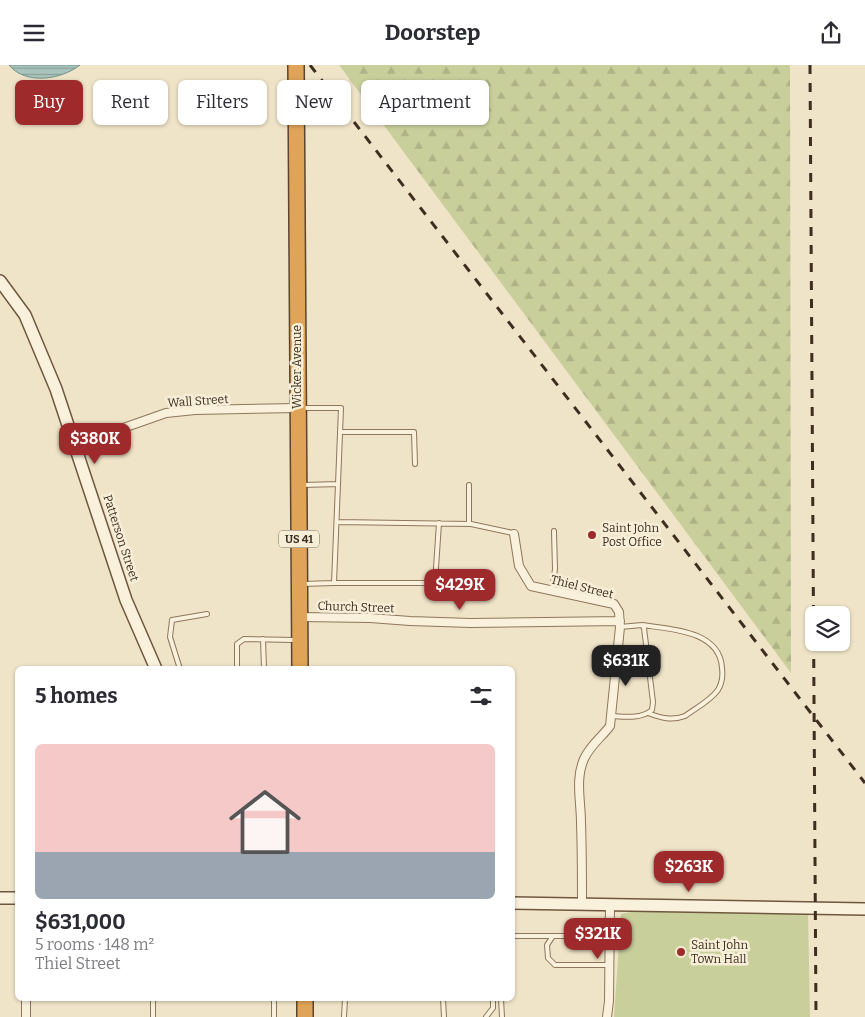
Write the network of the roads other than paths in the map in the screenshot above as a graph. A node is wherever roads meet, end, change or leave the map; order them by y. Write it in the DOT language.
graph roads {
  1 [pos="296,65"];
  2 [pos="0,281"];
  3 [pos="298,408"];
  4 [pos="340,432"];
  5 [pos="75,445"];
  6 [pos="415,464"];
  7 [pos="338,484"];
  8 [pos="298,485"];
  9 [pos="469,485"];
  10 [pos="337,522"];
  11 [pos="439,523"];
  12 [pos="469,524"];
  13 [pos="554,531"];
  14 [pos="514,533"];
  15 [pos="334,583"];
  16 [pos="300,584"];
  17 [pos="552,591"];
  18 [pos="207,614"];
  19 [pos="300,617"];
  20 [pos="620,624"];
  21 [pos="642,625"];
  22 [pos="263,639"];
  23 [pos="300,640"];
  24 [pos="155,666"];
  25 [pos="179,666"];
  26 [pos="237,666"];
  27 [pos="264,666"];
  28 [pos="300,666"];
  29 [pos="648,713"];
  30 [pos="612,716"];
  31 [pos="0,898"];
  32 [pos="15,898"];
  33 [pos="515,903"];
  34 [pos="582,904"];
  35 [pos="610,905"];
  36 [pos="865,909"];
  37 [pos="515,935"];
  38 [pos="553,936"];
  39 [pos="610,936"];
  40 [pos="609,965"];
  41 [pos="26,1001"];
  42 [pos="153,1001"];
  43 [pos="274,1001"];
  44 [pos="305,1001"];
  45 [pos="345,1001"];
  46 [pos="443,1001"];
  47 [pos="493,1001"];
  48 [pos="501,1001"];
  49 [pos="26,1017"];
  50 [pos="153,1017"];
  51 [pos="274,1017"];
  52 [pos="305,1017"];
  53 [pos="344,1017"];
  54 [pos="444,1017"];
  55 [pos="486,1017"];
  56 [pos="502,1017"];
  57 [pos="607,1017"];
  1 -- 3 [label="highway, Wicker Avenue / US 41"];
  2 -- 5 [label="street, Patterson Street"];
  3 -- 4 [label="lane"];
  3 -- 5 [label="street, Wall Street"];
  3 -- 8 [label="highway, Wicker Avenue / US 41"];
  4 -- 6 [label="lane"];
  4 -- 7 [label="lane"];
  5 -- 24 [label="street, Patterson Street"];
  7 -- 8 [label="lane"];
  7 -- 10 [label="lane"];
  8 -- 16 [label="highway, Wicker Avenue / US 41"];
  9 -- 12 [label="lane"];
  10 -- 11 [label="lane"];
  10 -- 15 [label="lane"];
  11 -- 12 [label="lane"];
  11 -- 15 [label="lane"];
  12 -- 14 [label="lane"];
  13 -- 17 [label="lane"];
  14 -- 17 [label="street, Thiel Street"];
  15 -- 16 [label="lane"];
  16 -- 19 [label="highway, Wicker Avenue / US 41"];
  17 -- 20 [label="street, Thiel Street"];
  18 -- 25 [label="lane"];
  19 -- 20 [label="street, Church Street"];
  19 -- 23 [label="highway, Wicker Avenue / US 41"];
  20 -- 21 [label="lane"];
  20 -- 30 [label="street"];
  21 -- 29 [label="lane"];
  21 -- 29 [label="lane"];
  22 -- 23 [label="lane"];
  22 -- 26 [label="lane"];
  22 -- 27 [label="lane"];
  23 -- 28 [label="highway, Wicker Avenue / US 41"];
  29 -- 30 [label="lane"];
  30 -- 34 [label="street"];
  31 -- 32 [label="street"];
  33 -- 34 [label="street"];
  34 -- 35 [label="street"];
  35 -- 36 [label="street"];
  35 -- 39 [label="street"];
  37 -- 38 [label="lane"];
  38 -- 39 [label="lane"];
  38 -- 40 [label="lane"];
  39 -- 40 [label="street"];
  40 -- 57 [label="street"];
  41 -- 49 [label="street"];
  42 -- 50 [label="lane"];
  43 -- 51 [label="lane"];
  44 -- 52 [label="highway"];
  45 -- 53 [label="lane"];
  46 -- 54 [label="lane"];
  47 -- 55 [label="lane"];
  48 -- 56 [label="lane"];
}
